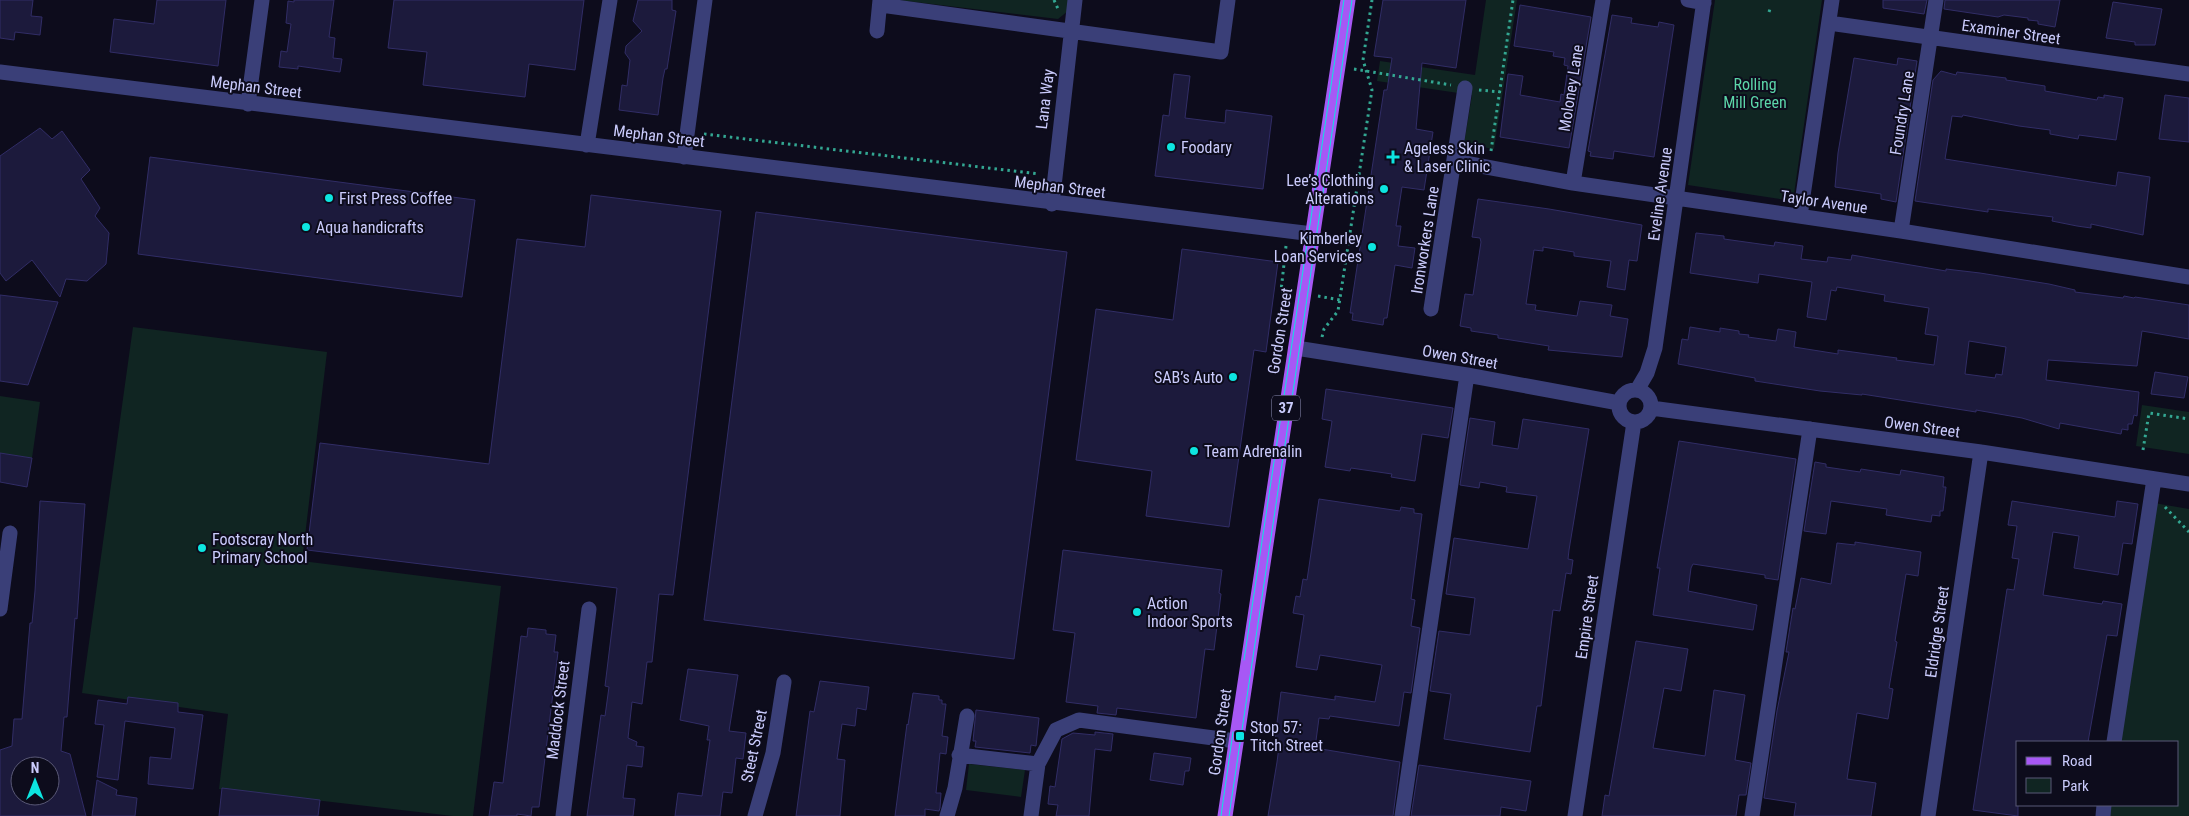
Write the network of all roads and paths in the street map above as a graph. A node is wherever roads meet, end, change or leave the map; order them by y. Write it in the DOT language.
graph roads {
  1 [pos="262,0"];
  2 [pos="610,0"];
  3 [pos="705,0"];
  4 [pos="1075,0"];
  5 [pos="1228,0"];
  6 [pos="1348,0"];
  7 [pos="1372,0"];
  8 [pos="1513,0"];
  9 [pos="1603,0"];
  10 [pos="1688,0"];
  11 [pos="1832,0"];
  12 [pos="1936,0"];
  13 [pos="1704,1"];
  14 [pos="880,3"];
  15 [pos="1828,23"];
  16 [pos="877,31"];
  17 [pos="1073,31"];
  18 [pos="1930,39"];
  19 [pos="1338,66"];
  20 [pos="1367,71"];
  21 [pos="0,72"];
  22 [pos="2189,74"];
  23 [pos="1465,88"];
  24 [pos="1500,92"];
  25 [pos="248,104"];
  26 [pos="705,125"];
  27 [pos="587,145"];
  28 [pos="1491,151"];
  29 [pos="684,157"];
  30 [pos="1454,161"];
  31 [pos="1054,176"];
  32 [pos="1573,183"];
  33 [pos="1677,198"];
  34 [pos="1052,204"];
  35 [pos="1800,216"];
  36 [pos="1288,231"];
  37 [pos="1901,231"];
  38 [pos="1313,234"];
  39 [pos="2189,277"];
  40 [pos="1304,294"];
  41 [pos="1340,300"];
  42 [pos="1431,309"];
  43 [pos="1296,348"];
  44 [pos="1320,352"];
  45 [pos="1467,375"];
  46 [pos="1637,390"];
  47 [pos="1619,403"];
  48 [pos="1651,408"];
  49 [pos="2189,419"];
  50 [pos="1634,422"];
  51 [pos="1810,429"];
  52 [pos="2143,450"];
  53 [pos="1981,452"];
  54 [pos="2154,479"];
  55 [pos="2189,484"];
  56 [pos="2163,505"];
  57 [pos="2189,532"];
  58 [pos="10,533"];
  59 [pos="0,609"];
  60 [pos="589,609"];
  61 [pos="784,682"];
  62 [pos="967,716"];
  63 [pos="1236,741"];
  64 [pos="2114,741"];
  65 [pos="959,755"];
  66 [pos="1038,764"];
  67 [pos="563,816"];
  68 [pos="755,816"];
  69 [pos="947,816"];
  70 [pos="1031,816"];
  71 [pos="1225,816"];
  72 [pos="1402,816"];
  73 [pos="1575,816"];
  74 [pos="1752,816"];
  75 [pos="1928,816"];
  1 -- 25 [label="street"];
  2 -- 27 [label="street"];
  3 -- 29 [label="street"];
  4 -- 17 [label="street, Lana Way"];
  5 -- 17 [label="street"];
  6 -- 19 [label="main road, Gordon Street / 37"];
  7 -- 20 [label="path"];
  8 -- 24 [label="path"];
  9 -- 32 [label="street, Moloney Lane"];
  10 -- 13 [label="street"];
  11 -- 15 [label="street"];
  12 -- 18 [label="street, Foundry Lane"];
  13 -- 33 [label="street, Eveline Avenue"];
  14 -- 16 [label="street"];
  14 -- 17 [label="street"];
  15 -- 18 [label="street, Examiner Street"];
  15 -- 35 [label="street"];
  17 -- 31 [label="street, Lana Way"];
  18 -- 22 [label="street, Examiner Street"];
  18 -- 37 [label="street, Foundry Lane"];
  19 -- 20 [label="path"];
  19 -- 38 [label="main road, Gordon Street / 37"];
  20 -- 23 [label="path"];
  20 -- 41 [label="path"];
  21 -- 25 [label="street, Mephan Street"];
  23 -- 24 [label="path"];
  23 -- 30 [label="street, Ironworkers Lane"];
  24 -- 28 [label="path"];
  25 -- 27 [label="street, Mephan Street"];
  26 -- 31 [label="path"];
  27 -- 29 [label="street, Mephan Street"];
  29 -- 34 [label="street, Mephan Street"];
  30 -- 32 [label="street, Taylor Avenue"];
  30 -- 42 [label="street, Ironworkers Lane"];
  31 -- 34 [label="street, Lana Way"];
  32 -- 33 [label="street, Taylor Avenue"];
  33 -- 35 [label="street, Taylor Avenue"];
  33 -- 46 [label="street, Eveline Avenue"];
  34 -- 36 [label="street, Mephan Street"];
  35 -- 37 [label="street, Taylor Avenue"];
  36 -- 38 [label="street, Mephan Street"];
  36 -- 40 [label="path"];
  37 -- 39 [label="street, Taylor Avenue"];
  38 -- 40 [label="main road, Gordon Street / 37"];
  40 -- 41 [label="path"];
  40 -- 43 [label="main road, Gordon Street / 37"];
  41 -- 44 [label="path"];
  43 -- 44 [label="street, Owen Street"];
  43 -- 63 [label="main road, Gordon Street / 37"];
  44 -- 45 [label="street, Owen Street"];
  45 -- 47 [label="street, Owen Street"];
  45 -- 72 [label="street"];
  46 -- 47 [label="street"];
  46 -- 48 [label="street"];
  47 -- 50 [label="street"];
  48 -- 50 [label="street"];
  48 -- 51 [label="street, Owen Street"];
  49 -- 52 [label="path"];
  50 -- 73 [label="street, Empire Street"];
  51 -- 53 [label="street, Owen Street"];
  51 -- 74 [label="street"];
  53 -- 54 [label="street, Owen Street"];
  53 -- 75 [label="street, Eldridge Street"];
  54 -- 55 [label="street, Owen Street"];
  54 -- 64 [label="street"];
  56 -- 57 [label="path"];
  58 -- 59 [label="street"];
  60 -- 67 [label="street, Maddock Street"];
  61 -- 68 [label="street, Steet Street"];
  62 -- 65 [label="street"];
  63 -- 66 [label="street"];
  63 -- 71 [label="main road, Gordon Street / 37"];
  65 -- 66 [label="street"];
  65 -- 69 [label="street"];
  66 -- 70 [label="street"];
}
